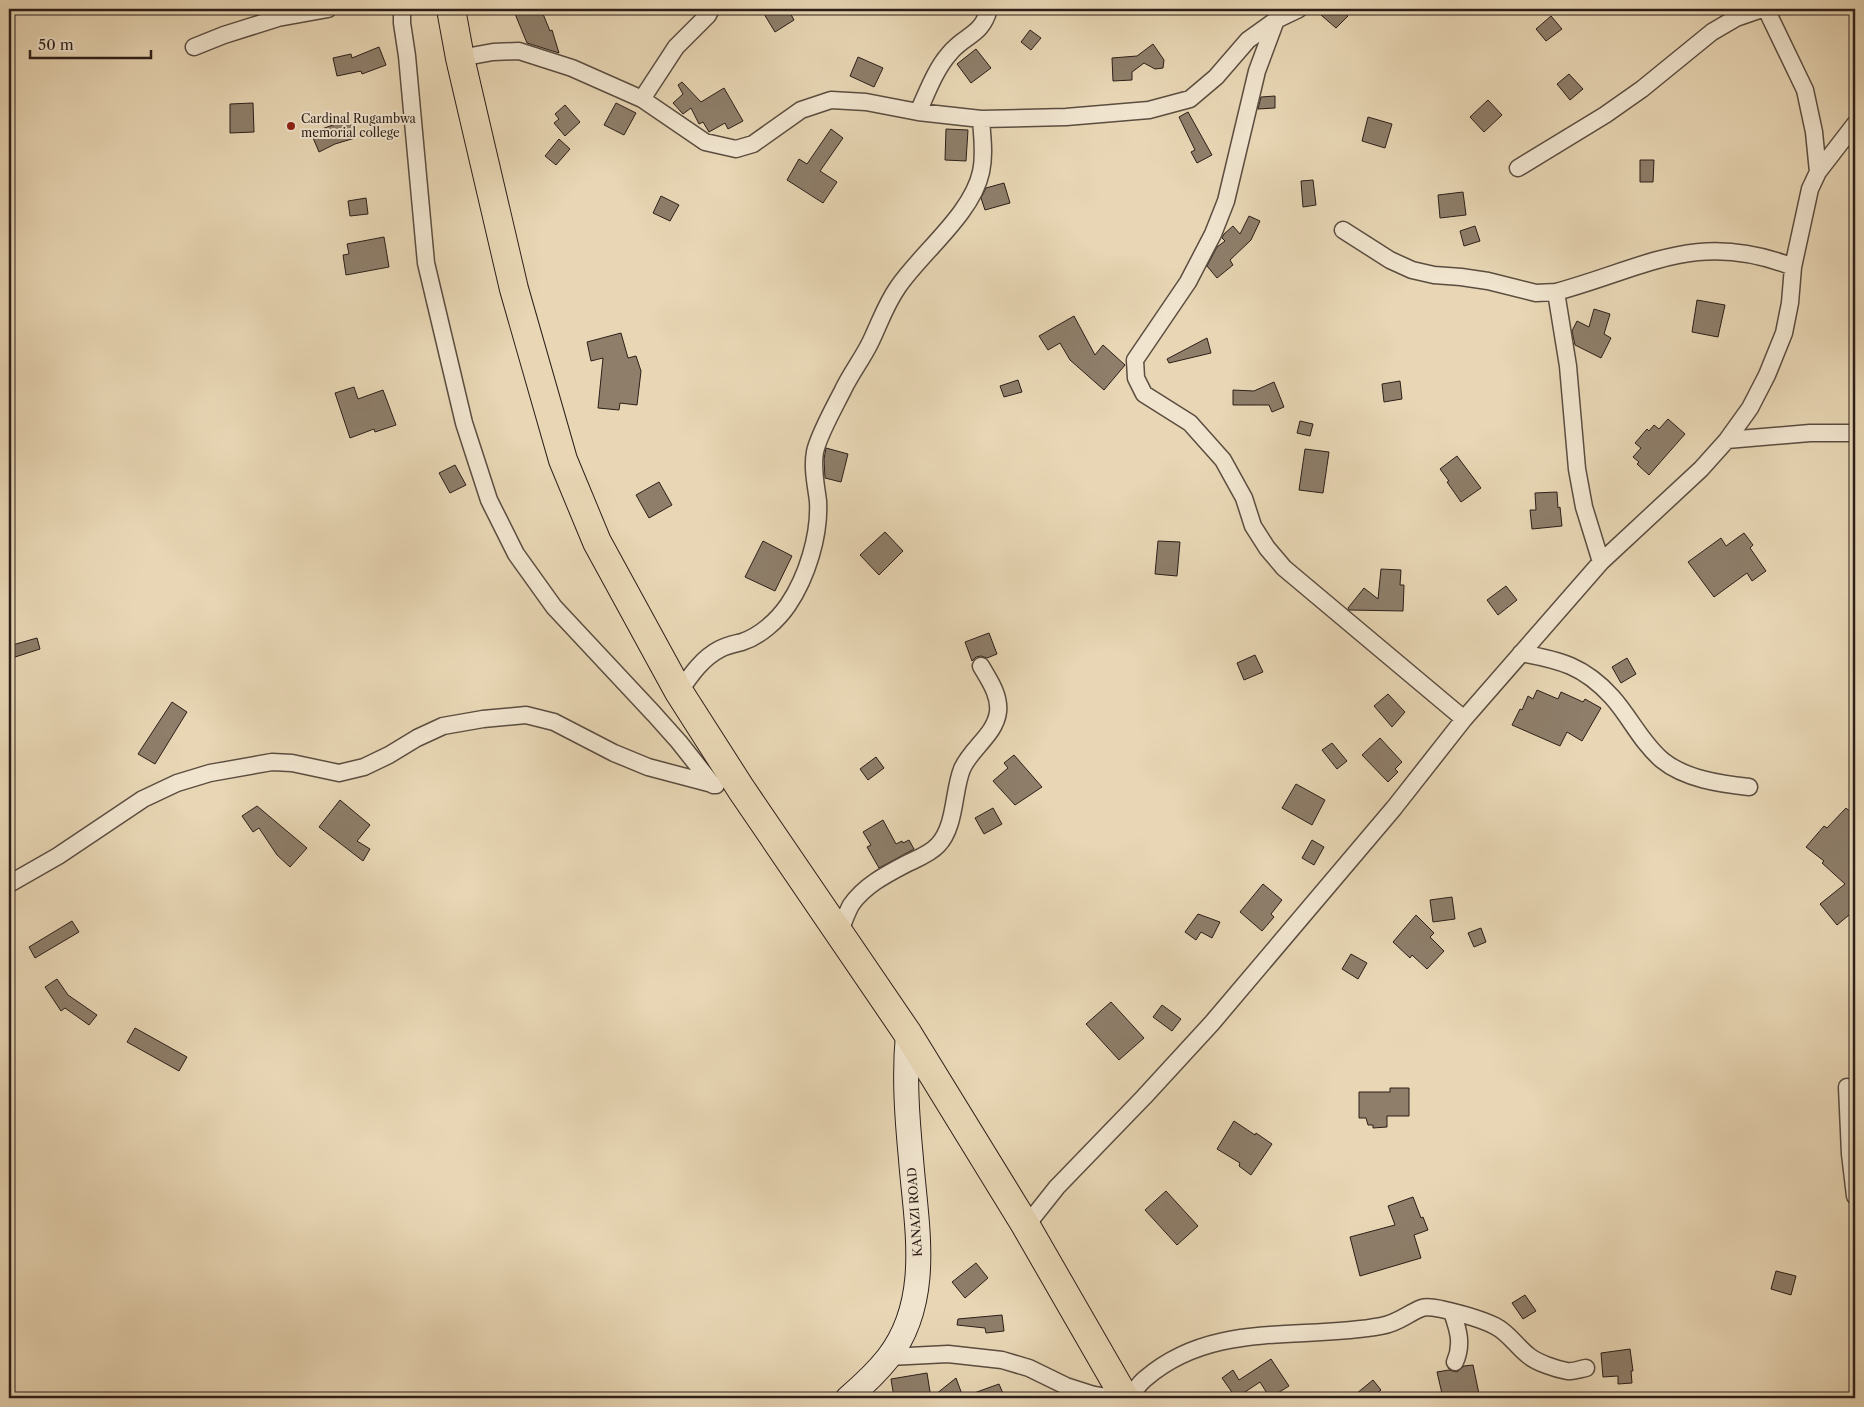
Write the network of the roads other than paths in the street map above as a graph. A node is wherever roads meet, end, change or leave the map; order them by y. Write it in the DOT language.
graph roads {
  1 [pos="328,9"];
  2 [pos="402,9"];
  3 [pos="451,9"];
  4 [pos="711,9"];
  5 [pos="989,9"];
  6 [pos="1299,9"];
  7 [pos="1762,9"];
  8 [pos="1766,9"];
  9 [pos="1276,20"];
  10 [pos="194,47"];
  11 [pos="460,58"];
  12 [pos="642,98"];
  13 [pos="918,112"];
  14 [pos="981,119"];
  15 [pos="1855,124"];
  16 [pos="1518,168"];
  17 [pos="1818,172"];
  18 [pos="1343,230"];
  19 [pos="1793,268"];
  20 [pos="1556,292"];
  21 [pos="1855,433"];
  22 [pos="1727,440"];
  23 [pos="1601,562"];
  24 [pos="1521,653"];
  25 [pos="981,666"];
  26 [pos="679,692"];
  27 [pos="1464,719"];
  28 [pos="713,785"];
  29 [pos="1749,788"];
  30 [pos="741,789"];
  31 [pos="9,884"];
  32 [pos="839,933"];
  33 [pos="908,1034"];
  34 [pos="1847,1087"];
  35 [pos="1855,1196"];
  36 [pos="1026,1226"];
  37 [pos="1452,1312"];
  38 [pos="889,1357"];
  39 [pos="1455,1362"];
  40 [pos="1586,1368"];
  41 [pos="848,1398"];
  42 [pos="1113,1398"];
  43 [pos="1125,1398"];
  44 [pos="1129,1398"];
  1 -- 10 [label="street"];
  2 -- 28 [label="street"];
  3 -- 11 [label="highway"];
  4 -- 12 [label="street"];
  5 -- 13 [label="street"];
  6 -- 9 [label="street"];
  7 -- 16 [label="street"];
  8 -- 17 [label="street"];
  9 -- 14 [label="street"];
  9 -- 27 [label="street"];
  11 -- 12 [label="street"];
  11 -- 26 [label="highway"];
  12 -- 13 [label="street"];
  13 -- 14 [label="street"];
  14 -- 26 [label="street"];
  15 -- 17 [label="street"];
  17 -- 19 [label="street"];
  18 -- 20 [label="street"];
  19 -- 20 [label="street"];
  19 -- 22 [label="street"];
  20 -- 23 [label="street"];
  21 -- 22 [label="street"];
  22 -- 23 [label="street"];
  23 -- 24 [label="street"];
  24 -- 27 [label="street"];
  24 -- 29 [label="street"];
  25 -- 32 [label="street"];
  26 -- 30 [label="highway"];
  27 -- 36 [label="street"];
  28 -- 30 [label="street"];
  28 -- 31 [label="street"];
  30 -- 32 [label="highway"];
  32 -- 33 [label="highway"];
  33 -- 36 [label="highway"];
  33 -- 38 [label="main road, KANAZI ROAD"];
  34 -- 35 [label="street"];
  36 -- 43 [label="highway"];
  37 -- 39 [label="street"];
  37 -- 40 [label="street"];
  37 -- 44 [label="street"];
  38 -- 41 [label="main road, KANAZI ROAD"];
  38 -- 42 [label="street"];
}
